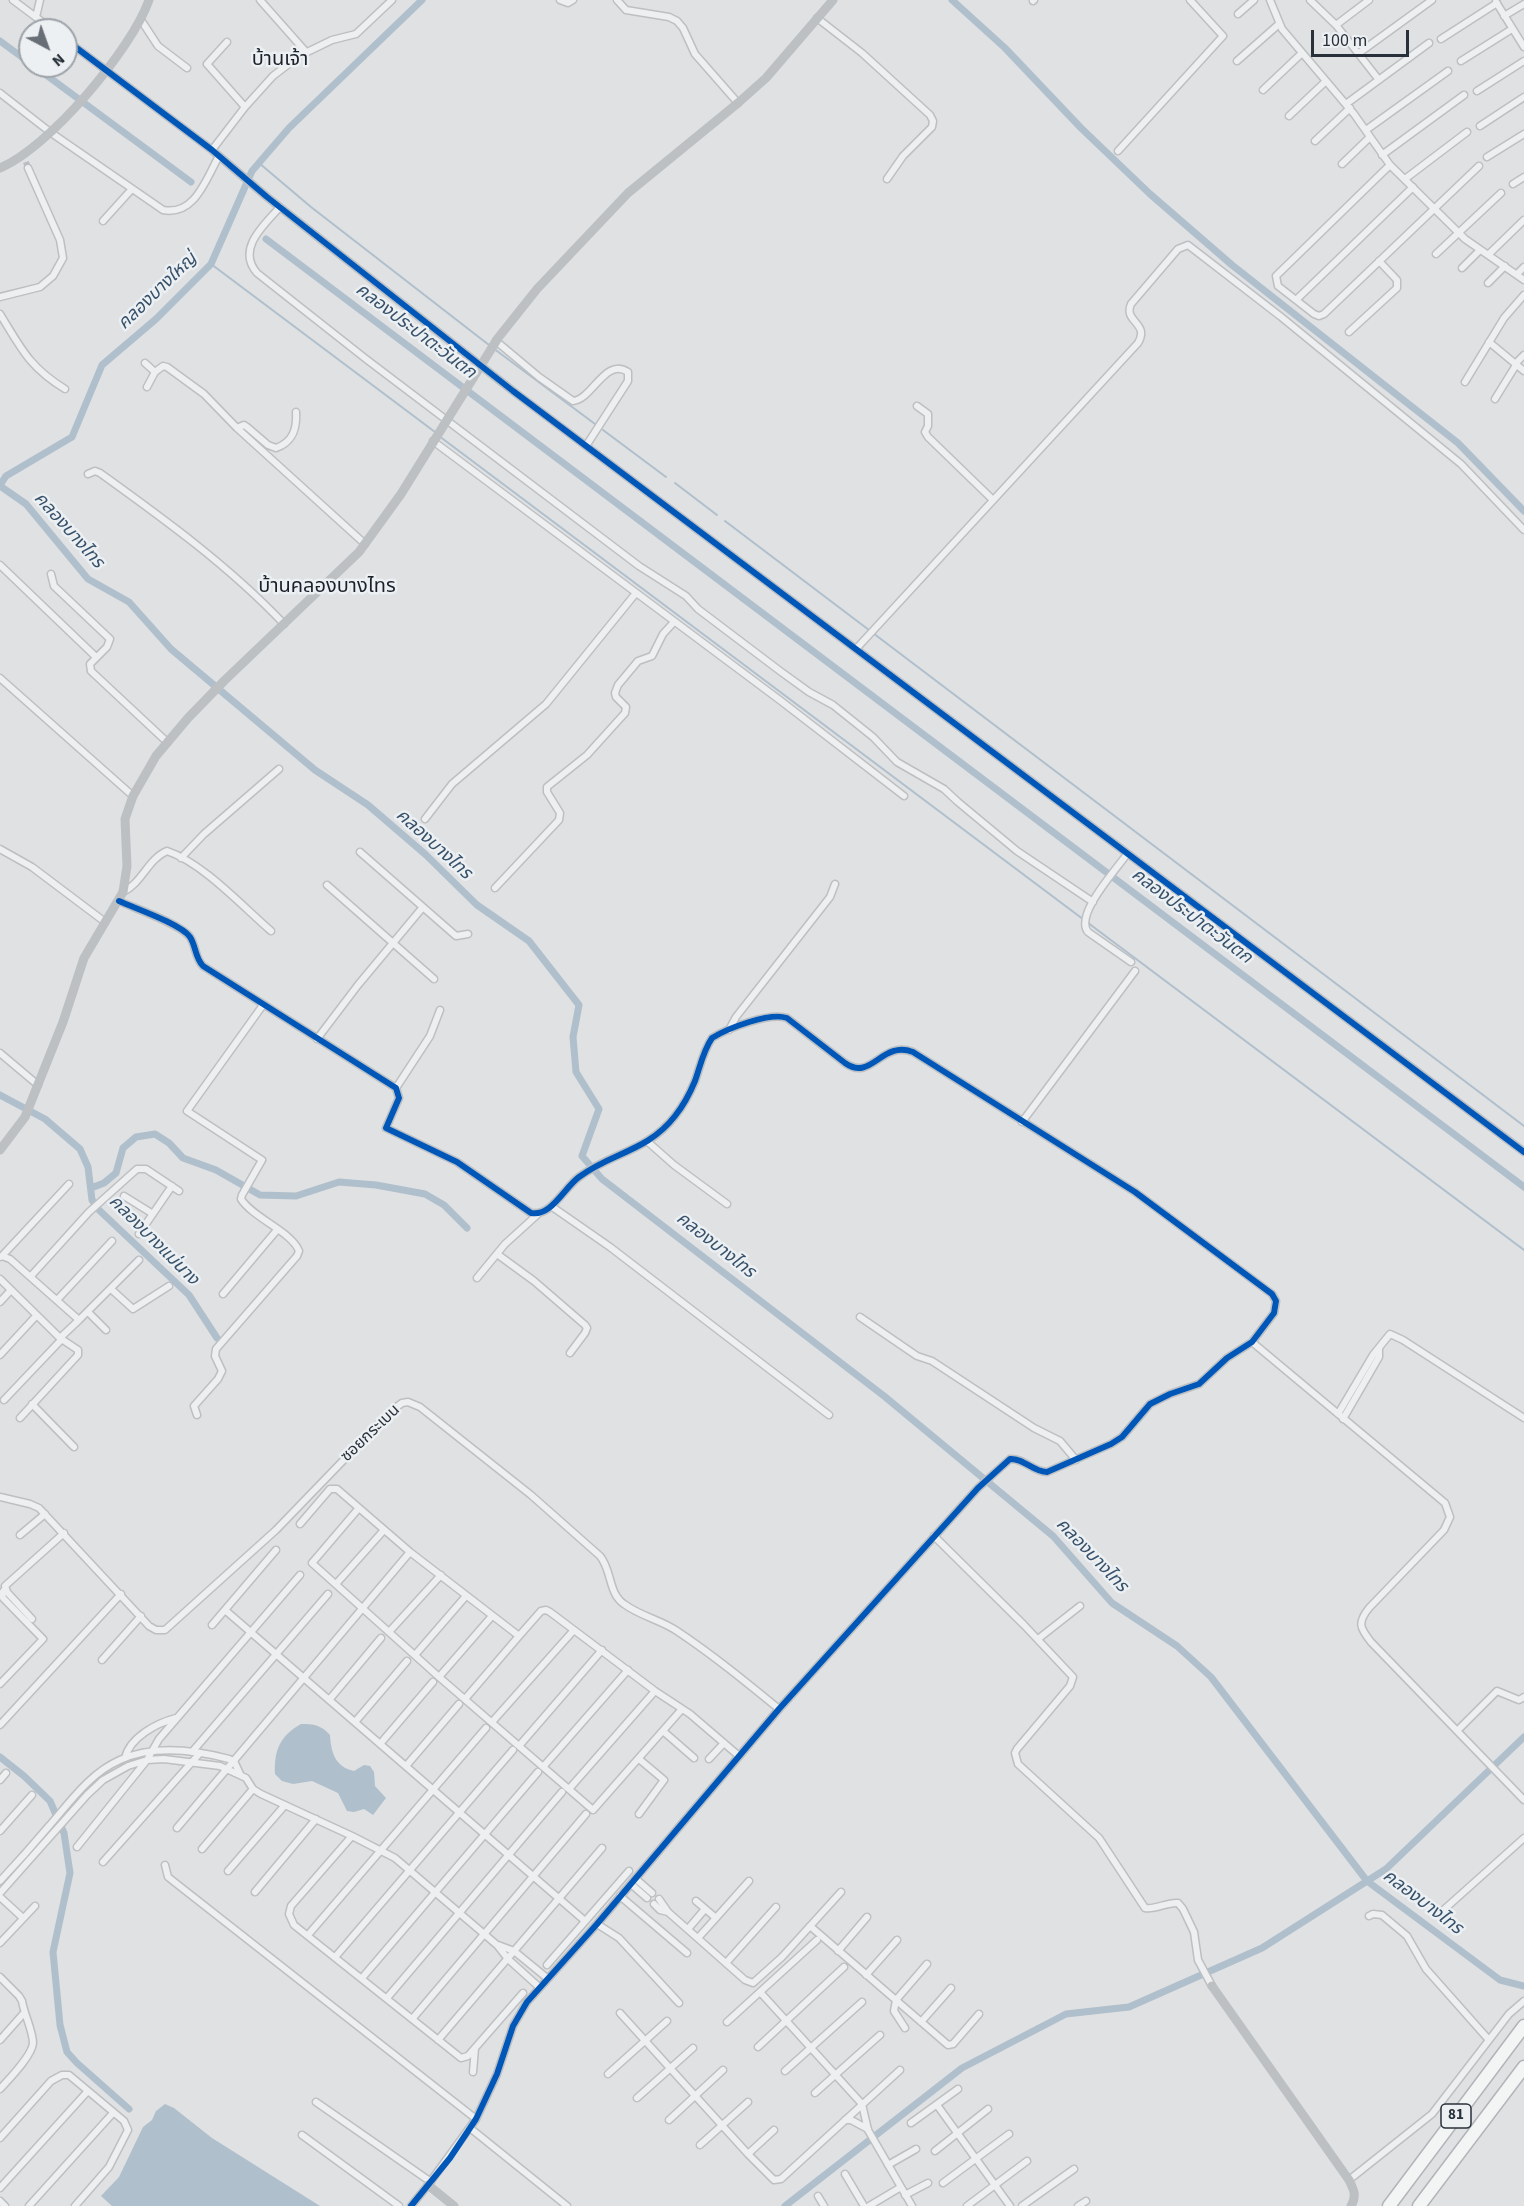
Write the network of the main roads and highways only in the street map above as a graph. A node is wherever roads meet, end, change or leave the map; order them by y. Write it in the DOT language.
graph roads {
  1 [pos="1524,2026"];
  2 [pos="1524,2067"];
  3 [pos="1389,2206"];
  4 [pos="1419,2206"];
  1 -- 3 [label="highway, 81"];
  2 -- 4 [label="highway, 81"];
}
